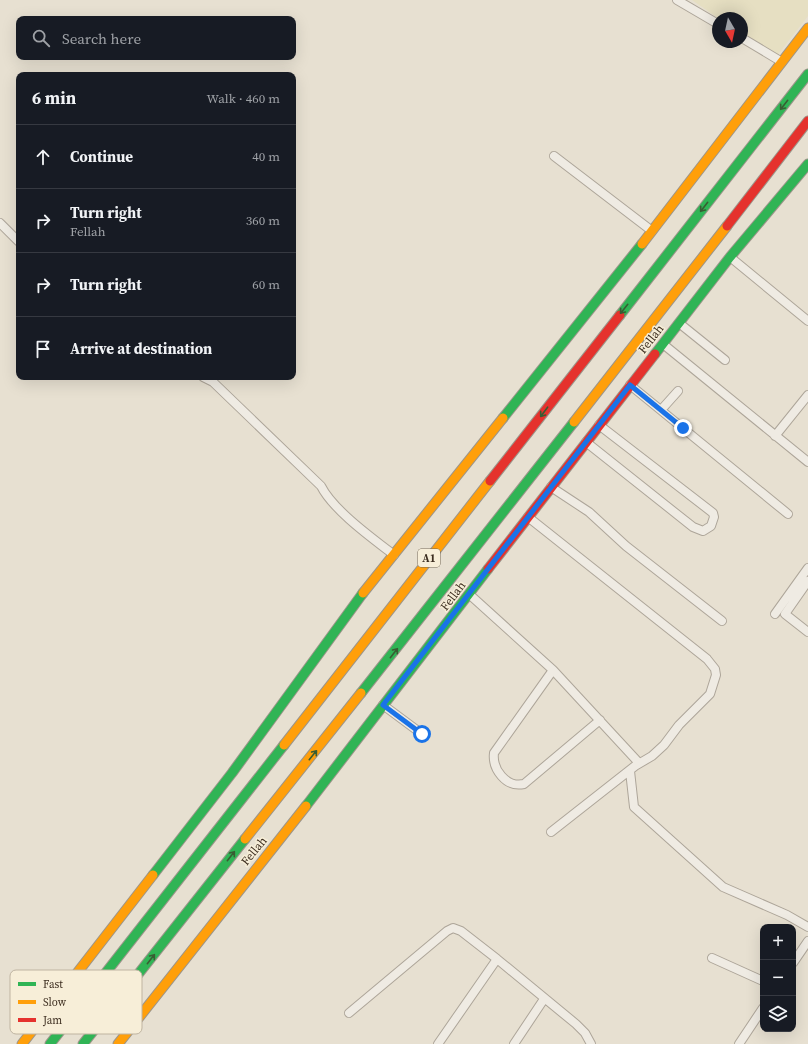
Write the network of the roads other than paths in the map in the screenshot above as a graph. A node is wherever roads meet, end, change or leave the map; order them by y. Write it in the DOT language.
graph roads {
  1 [pos="677,0"];
  2 [pos="712,20"];
  3 [pos="808,28"];
  4 [pos="748,42"];
  5 [pos="782,62"];
  6 [pos="808,74"];
  7 [pos="808,121"];
  8 [pos="554,156"];
  9 [pos="806,169"];
  10 [pos="0,223"];
  11 [pos="652,231"];
  12 [pos="16,239"];
  13 [pos="730,257"];
  14 [pos="808,321"];
  15 [pos="679,323"];
  16 [pos="663,344"];
  17 [pos="725,360"];
  18 [pos="209,380"];
  19 [pos="630,385"];
  20 [pos="678,390"];
  21 [pos="808,395"];
  22 [pos="661,410"];
  23 [pos="599,425"];
  24 [pos="775,436"];
  25 [pos="586,442"];
  26 [pos="808,462"];
  27 [pos="551,487"];
  28 [pos="788,514"];
  29 [pos="528,517"];
  30 [pos="394,555"];
  31 [pos="808,568"];
  32 [pos="808,581"];
  33 [pos="469,594"];
  34 [pos="775,614"];
  35 [pos="722,621"];
  36 [pos="808,632"];
  37 [pos="552,670"];
  38 [pos="383,705"];
  39 [pos="600,720"];
  40 [pos="422,734"];
  41 [pos="639,763"];
  42 [pos="630,771"];
  43 [pos="551,832"];
  44 [pos="808,928"];
  45 [pos="808,941"];
  46 [pos="712,958"];
  47 [pos="496,959"];
  48 [pos="795,960"];
  49 [pos="79,970"];
  50 [pos="108,970"];
  51 [pos="141,970"];
  52 [pos="760,980"];
  53 [pos="544,999"];
  54 [pos="760,1012"];
  55 [pos="142,1013"];
  56 [pos="349,1013"];
  57 [pos="30,1034"];
  58 [pos="58,1034"];
  59 [pos="91,1034"];
  60 [pos="126,1034"];
  61 [pos="22,1044"];
  62 [pos="50,1044"];
  63 [pos="83,1044"];
  64 [pos="118,1044"];
  65 [pos="438,1044"];
  66 [pos="514,1044"];
  67 [pos="592,1044"];
  68 [pos="739,1044"];
  1 -- 2 [label="street"];
  3 -- 5 [label="main road"];
  4 -- 5 [label="street"];
  5 -- 11 [label="main road"];
  6 -- 50 [label="main road, A1, one-way"];
  51 -- 7 [label="main road, A1, one-way"];
  8 -- 11 [label="street"];
  9 -- 13 [label="main road, Fellah"];
  10 -- 12 [label="street"];
  11 -- 30 [label="main road"];
  13 -- 14 [label="street"];
  13 -- 15 [label="main road, Fellah"];
  15 -- 16 [label="main road, Fellah"];
  15 -- 17 [label="street"];
  16 -- 19 [label="main road, Fellah"];
  16 -- 24 [label="street"];
  18 -- 30 [label="street"];
  19 -- 22 [label="street"];
  19 -- 23 [label="main road, Fellah"];
  20 -- 22 [label="street"];
  21 -- 24 [label="street"];
  22 -- 28 [label="street"];
  23 -- 25 [label="main road, Fellah"];
  23 -- 25 [label="street"];
  24 -- 26 [label="street"];
  25 -- 27 [label="main road, Fellah"];
  27 -- 29 [label="main road, Fellah"];
  27 -- 35 [label="street"];
  29 -- 33 [label="main road, Fellah"];
  29 -- 41 [label="street"];
  30 -- 49 [label="main road"];
  31 -- 34 [label="street"];
  32 -- 36 [label="street"];
  33 -- 37 [label="street"];
  33 -- 38 [label="main road, Fellah"];
  37 -- 39 [label="street"];
  37 -- 39 [label="street"];
  38 -- 40 [label="street"];
  38 -- 55 [label="main road, Fellah"];
  39 -- 41 [label="street"];
  41 -- 42 [label="street"];
  42 -- 43 [label="street"];
  42 -- 44 [label="street"];
  45 -- 48 [label="street"];
  46 -- 52 [label="street"];
  47 -- 53 [label="street"];
  47 -- 56 [label="street"];
  47 -- 65 [label="street"];
  53 -- 66 [label="street"];
  53 -- 67 [label="street"];
  54 -- 68 [label="street"];
  57 -- 61 [label="main road"];
  58 -- 62 [label="main road, A1, one-way"];
  63 -- 59 [label="main road, A1, one-way"];
  60 -- 64 [label="main road, Fellah"];
}
